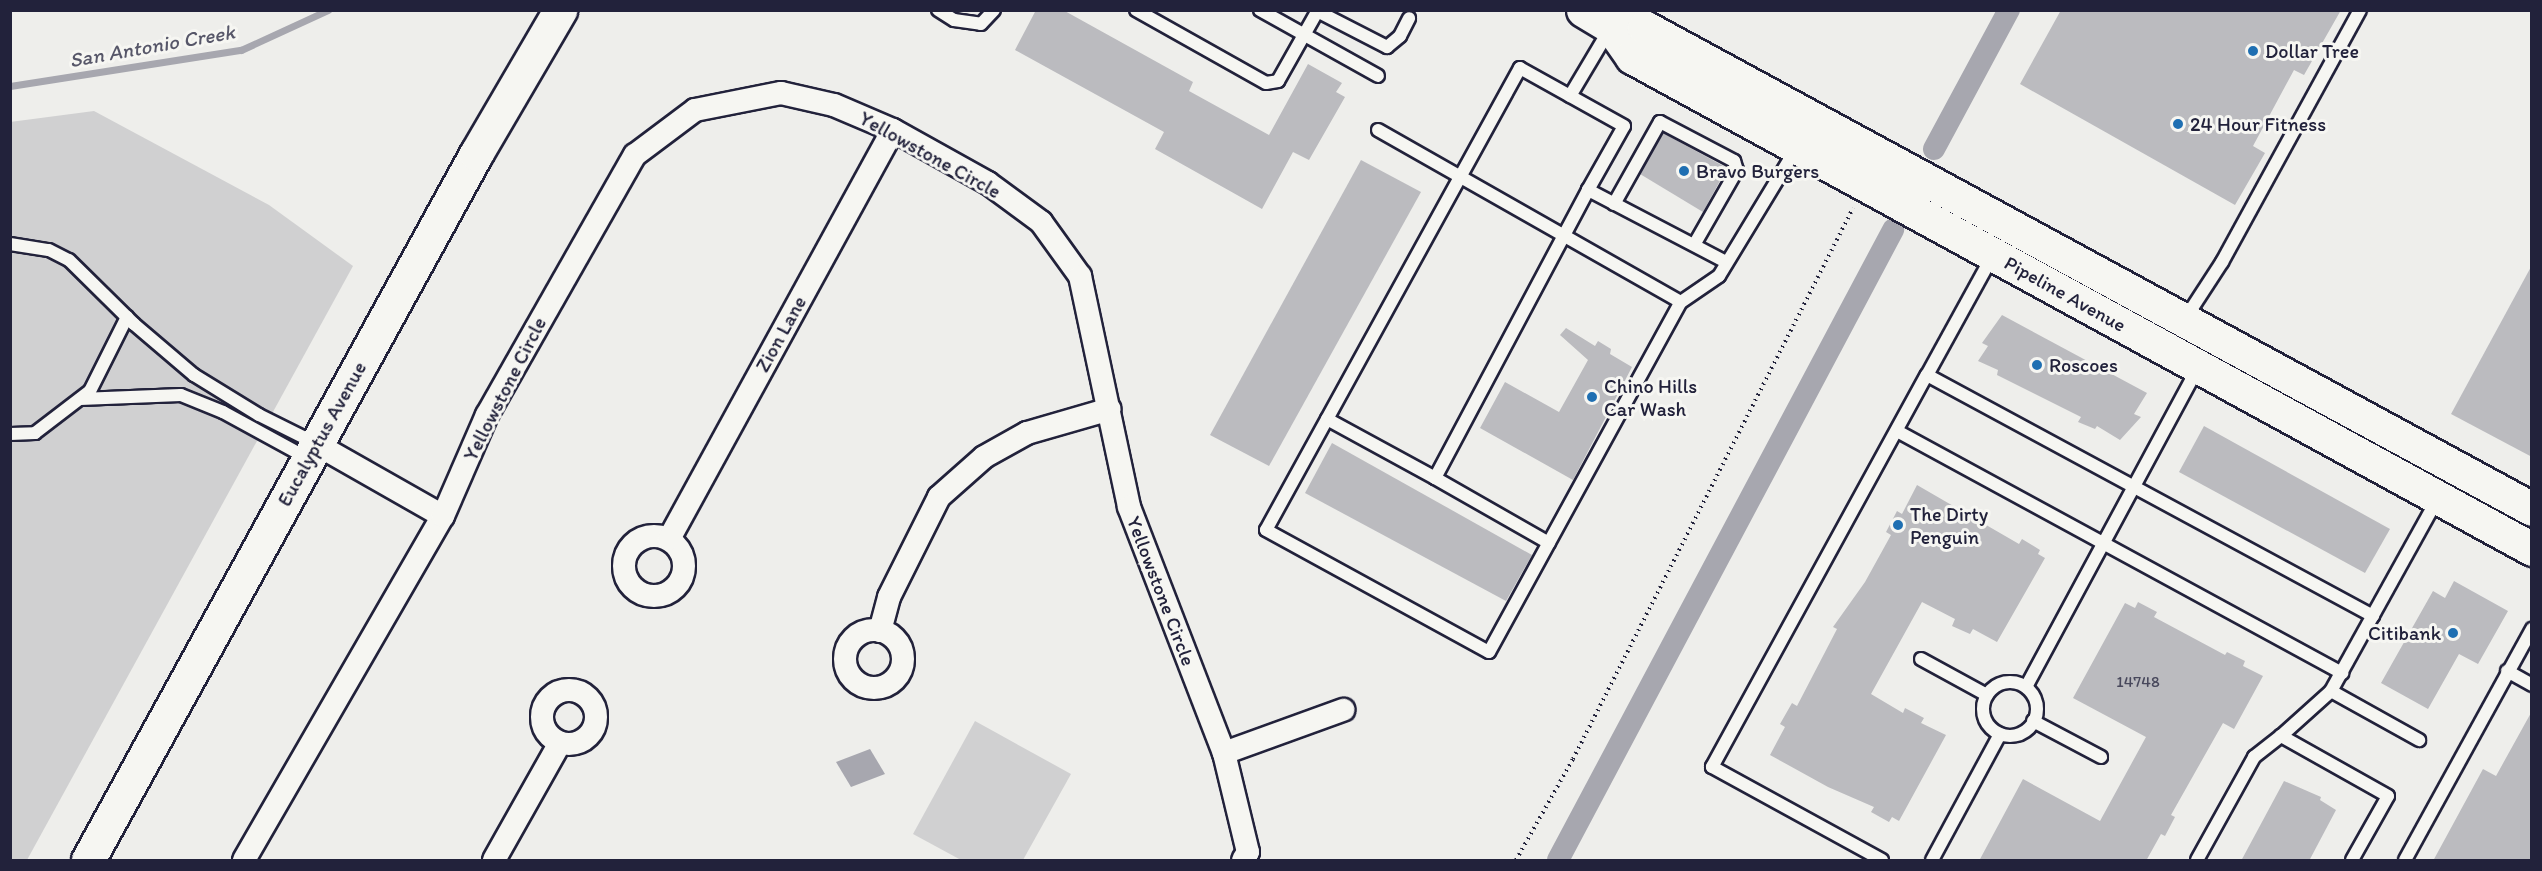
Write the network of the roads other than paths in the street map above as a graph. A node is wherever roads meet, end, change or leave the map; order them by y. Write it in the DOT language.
graph roads {
  1 [pos="560,10"];
  2 [pos="938,10"];
  3 [pos="994,10"];
  4 [pos="1136,10"];
  5 [pos="1260,10"];
  6 [pos="1583,10"];
  7 [pos="2360,10"];
  8 [pos="1317,11"];
  9 [pos="1409,18"];
  10 [pos="1616,19"];
  11 [pos="1304,35"];
  12 [pos="1378,76"];
  13 [pos="1570,96"];
  14 [pos="893,130"];
  15 [pos="1378,130"];
  16 [pos="1797,148"];
  17 [pos="1460,176"];
  18 [pos="1588,190"];
  19 [pos="1614,204"];
  20 [pos="1564,235"];
  21 [pos="2002,241"];
  22 [pos="10,244"];
  23 [pos="1694,245"];
  24 [pos="1726,262"];
  25 [pos="1681,302"];
  26 [pos="127,317"];
  27 [pos="2185,319"];
  28 [pos="2208,351"];
  29 [pos="1927,375"];
  30 [pos="81,399"];
  31 [pos="1110,409"];
  32 [pos="1327,419"];
  33 [pos="1897,431"];
  34 [pos="10,434"];
  35 [pos="312,452"];
  36 [pos="1435,478"];
  37 [pos="2136,487"];
  38 [pos="2438,497"];
  39 [pos="2532,509"];
  40 [pos="443,516"];
  41 [pos="669,539"];
  42 [pos="1549,543"];
  43 [pos="2104,545"];
  44 [pos="2532,549"];
  45 [pos="2373,616"];
  46 [pos="2532,629"];
  47 [pos="880,631"];
  48 [pos="1921,659"];
  49 [pos="2507,671"];
  50 [pos="2342,673"];
  51 [pos="2532,685"];
  52 [pos="2026,687"];
  53 [pos="2331,691"];
  54 [pos="1987,695"];
  55 [pos="1343,710"];
  56 [pos="2033,721"];
  57 [pos="2000,734"];
  58 [pos="2281,736"];
  59 [pos="2419,740"];
  60 [pos="560,743"];
  61 [pos="1224,753"];
  62 [pos="2101,757"];
  63 [pos="88,861"];
  64 [pos="243,861"];
  65 [pos="494,861"];
  66 [pos="1243,861"];
  67 [pos="1882,861"];
  68 [pos="1932,861"];
  69 [pos="2197,861"];
  70 [pos="2352,861"];
  71 [pos="2405,861"];
  1 -- 35 [label="main road, Eucalyptus Avenue"];
  2 -- 3 [label="lane"];
  4 -- 11 [label="lane"];
  5 -- 11 [label="lane"];
  6 -- 10 [label="main road, Pipeline Avenue"];
  7 -- 27 [label="lane"];
  8 -- 9 [label="lane"];
  8 -- 11 [label="lane"];
  10 -- 13 [label="lane"];
  10 -- 16 [label="main road, Pipeline Avenue"];
  10 -- 21 [label="main road, Pipeline Avenue"];
  11 -- 12 [label="lane"];
  13 -- 17 [label="lane"];
  13 -- 18 [label="lane"];
  14 -- 31 [label="street, Yellowstone Circle"];
  14 -- 40 [label="street, Yellowstone Circle"];
  14 -- 41 [label="street, Zion Lane"];
  15 -- 17 [label="lane"];
  16 -- 21 [label="main road, Pipeline Avenue"];
  16 -- 24 [label="lane"];
  17 -- 20 [label="lane"];
  17 -- 32 [label="lane"];
  18 -- 19 [label="lane"];
  18 -- 20 [label="lane"];
  19 -- 23 [label="lane"];
  19 -- 23 [label="lane"];
  20 -- 25 [label="lane"];
  20 -- 36 [label="lane"];
  21 -- 27 [label="main road, Pipeline Avenue"];
  21 -- 28 [label="main road, Pipeline Avenue"];
  21 -- 29 [label="lane"];
  22 -- 26 [label="lane"];
  23 -- 24 [label="lane"];
  24 -- 25 [label="lane"];
  25 -- 42 [label="lane"];
  26 -- 30 [label="lane"];
  26 -- 35 [label="lane"];
  27 -- 28 [label="main road, Pipeline Avenue"];
  28 -- 37 [label="lane"];
  28 -- 38 [label="main road, Pipeline Avenue"];
  28 -- 39 [label="main road, Pipeline Avenue"];
  29 -- 33 [label="lane"];
  29 -- 37 [label="lane"];
  30 -- 34 [label="lane"];
  30 -- 35 [label="lane"];
  31 -- 47 [label="street"];
  31 -- 61 [label="street, Yellowstone Circle"];
  32 -- 36 [label="lane"];
  32 -- 42 [label="lane"];
  33 -- 43 [label="lane"];
  33 -- 67 [label="lane"];
  35 -- 40 [label="street"];
  35 -- 63 [label="main road, Eucalyptus Avenue"];
  36 -- 42 [label="lane"];
  37 -- 43 [label="lane"];
  37 -- 45 [label="lane"];
  38 -- 44 [label="main road, Pipeline Avenue"];
  38 -- 45 [label="lane"];
  40 -- 64 [label="street, Yellowstone Circle"];
  43 -- 50 [label="lane"];
  43 -- 52 [label="lane"];
  45 -- 50 [label="lane"];
  46 -- 49 [label="lane"];
  48 -- 54 [label="lane"];
  49 -- 51 [label="lane"];
  49 -- 71 [label="lane"];
  50 -- 53 [label="lane"];
  52 -- 54 [label="lane"];
  52 -- 56 [label="lane"];
  53 -- 58 [label="lane"];
  53 -- 59 [label="lane"];
  54 -- 57 [label="lane"];
  55 -- 61 [label="street"];
  56 -- 57 [label="lane"];
  56 -- 62 [label="lane"];
  57 -- 68 [label="lane"];
  58 -- 69 [label="lane"];
  58 -- 70 [label="lane"];
  60 -- 65 [label="street"];
  61 -- 66 [label="street, Yellowstone Circle"];
}
